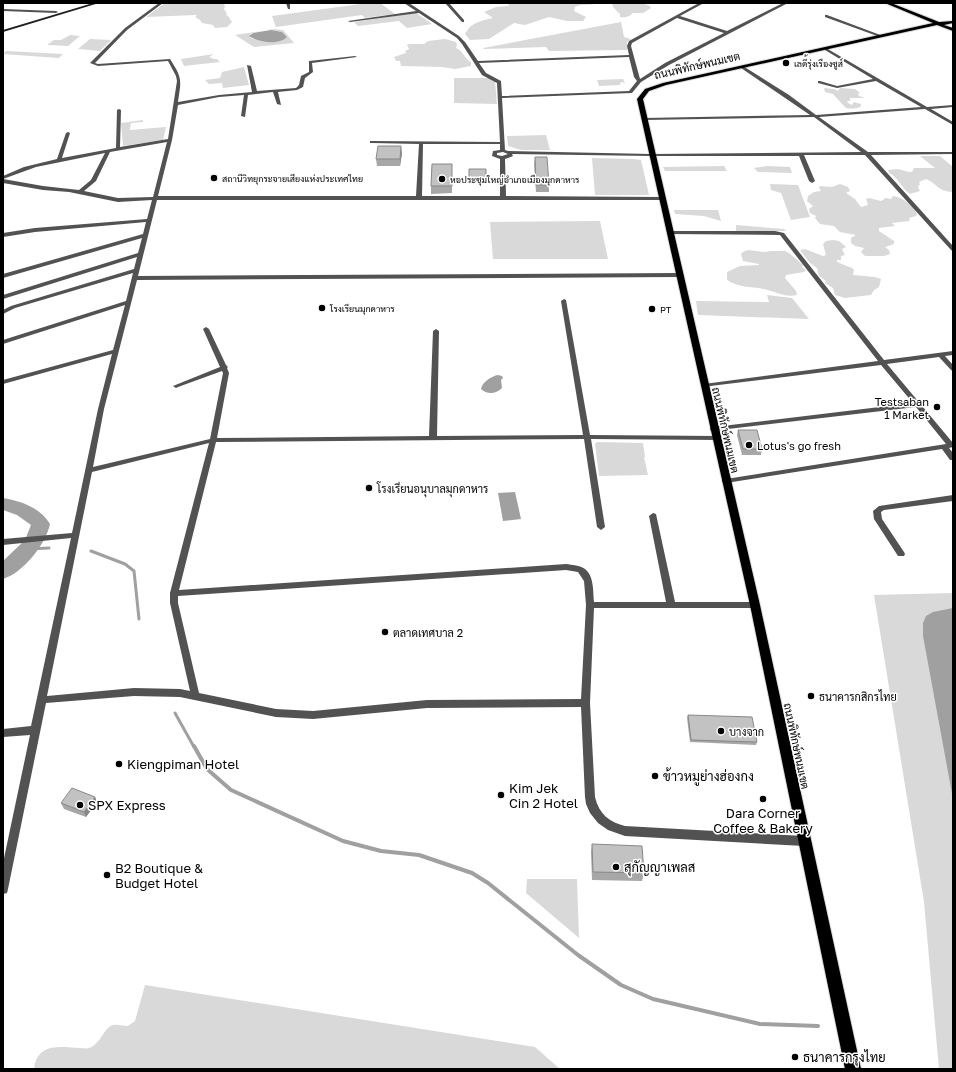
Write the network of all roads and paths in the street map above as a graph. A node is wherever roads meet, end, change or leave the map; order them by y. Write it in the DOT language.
graph roads {
  1 [pos="85,3"];
  2 [pos="97,3"];
  3 [pos="161,3"];
  4 [pos="288,3"];
  5 [pos="406,3"];
  6 [pos="447,3"];
  7 [pos="702,3"];
  8 [pos="786,3"];
  9 [pos="887,3"];
  10 [pos="897,3"];
  11 [pos="71,7"];
  12 [pos="289,8"];
  13 [pos="77,9"];
  14 [pos="3,10"];
  15 [pos="56,12"];
  16 [pos="419,12"];
  17 [pos="826,16"];
  18 [pos="678,17"];
  19 [pos="953,18"];
  20 [pos="463,20"];
  21 [pos="350,21"];
  22 [pos="939,22"];
  23 [pos="953,22"];
  24 [pos="947,23"];
  25 [pos="953,26"];
  26 [pos="3,27"];
  27 [pos="953,30"];
  28 [pos="3,31"];
  29 [pos="728,32"];
  30 [pos="881,36"];
  31 [pos="826,49"];
  32 [pos="355,56"];
  33 [pos="631,56"];
  34 [pos="477,62"];
  35 [pos="249,66"];
  36 [pos="743,67"];
  37 [pos="878,79"];
  38 [pos="639,81"];
  39 [pos="820,82"];
  40 [pos="275,91"];
  41 [pos="255,93"];
  42 [pos="246,94"];
  43 [pos="500,97"];
  44 [pos="176,104"];
  45 [pos="279,104"];
  46 [pos="953,106"];
  47 [pos="927,109"];
  48 [pos="119,110"];
  49 [pos="244,116"];
  50 [pos="816,116"];
  51 [pos="644,119"];
  52 [pos="953,124"];
  53 [pos="68,133"];
  54 [pos="170,140"];
  55 [pos="372,142"];
  56 [pos="421,143"];
  57 [pos="502,143"];
  58 [pos="118,148"];
  59 [pos="109,150"];
  60 [pos="953,153"];
  61 [pos="801,154"];
  62 [pos="867,154"];
  63 [pos="505,155"];
  64 [pos="651,155"];
  65 [pos="58,161"];
  66 [pos="3,178"];
  67 [pos="812,180"];
  68 [pos="3,181"];
  69 [pos="80,192"];
  70 [pos="156,198"];
  71 [pos="419,198"];
  72 [pos="503,198"];
  73 [pos="661,198"];
  74 [pos="150,220"];
  75 [pos="669,233"];
  76 [pos="3,235"];
  77 [pos="146,235"];
  78 [pos="953,249"];
  79 [pos="141,254"];
  80 [pos="137,270"];
  81 [pos="678,275"];
  82 [pos="3,276"];
  83 [pos="135,278"];
  84 [pos="3,297"];
  85 [pos="564,301"];
  86 [pos="128,302"];
  87 [pos="3,312"];
  88 [pos="206,329"];
  89 [pos="436,331"];
  90 [pos="3,342"];
  91 [pos="115,351"];
  92 [pos="953,353"];
  93 [pos="940,354"];
  94 [pos="882,362"];
  95 [pos="225,367"];
  96 [pos="953,369"];
  97 [pos="3,382"];
  98 [pos="176,386"];
  99 [pos="704,386"];
  100 [pos="917,405"];
  101 [pos="715,434"];
  102 [pos="587,437"];
  103 [pos="433,438"];
  104 [pos="213,440"];
  105 [pos="949,446"];
  106 [pos="953,458"];
  107 [pos="89,470"];
  108 [pos="726,481"];
  109 [pos="953,498"];
  110 [pos="653,516"];
  111 [pos="601,527"];
  112 [pos="76,535"];
  113 [pos="3,542"];
  114 [pos="901,554"];
  115 [pos="174,593"];
  116 [pos="590,604"];
  117 [pos="671,605"];
  118 [pos="755,605"];
  119 [pos="195,695"];
  120 [pos="41,700"];
  121 [pos="585,703"];
  122 [pos="36,730"];
  123 [pos="3,733"];
  124 [pos="804,841"];
  125 [pos="3,889"];
  126 [pos="854,1069"];
  1 -- 11 [label="main road"];
  2 -- 13 [label="main road"];
  3 -- 44 [label="street"];
  4 -- 12 [label="street"];
  5 -- 16 [label="street"];
  6 -- 20 [label="street"];
  7 -- 18 [label="street"];
  8 -- 29 [label="street"];
  9 -- 22 [label="main road"];
  10 -- 22 [label="main road"];
  11 -- 13 [label="main road"];
  11 -- 15 [label="main road"];
  13 -- 28 [label="main road"];
  14 -- 15 [label="street"];
  15 -- 26 [label="main road"];
  16 -- 21 [label="street"];
  16 -- 34 [label="street"];
  17 -- 30 [label="street"];
  18 -- 29 [label="street"];
  18 -- 33 [label="street"];
  19 -- 22 [label="main road"];
  22 -- 24 [label="main road"];
  22 -- 27 [label="main road"];
  22 -- 30 [label="main road, ถนนพิทักษ์พนมเขต"];
  23 -- 24 [label="main road"];
  24 -- 25 [label="main road"];
  29 -- 38 [label="street"];
  30 -- 31 [label="main road, ถนนพิทักษ์พนมเขต"];
  31 -- 36 [label="main road, ถนนพิทักษ์พนมเขต"];
  31 -- 37 [label="street"];
  32 -- 40 [label="street"];
  33 -- 34 [label="street"];
  33 -- 38 [label="street"];
  34 -- 43 [label="street"];
  35 -- 41 [label="street"];
  36 -- 50 [label="street"];
  36 -- 51 [label="main road, ถนนพิทักษ์พนมเขต"];
  37 -- 39 [label="street"];
  37 -- 47 [label="street"];
  38 -- 43 [label="street"];
  40 -- 41 [label="street"];
  40 -- 45 [label="street"];
  41 -- 42 [label="street"];
  42 -- 44 [label="street"];
  42 -- 49 [label="street"];
  43 -- 57 [label="street"];
  44 -- 54 [label="street"];
  46 -- 47 [label="street"];
  47 -- 50 [label="street"];
  47 -- 52 [label="street"];
  48 -- 58 [label="street"];
  50 -- 51 [label="street"];
  50 -- 62 [label="street"];
  51 -- 64 [label="main road, ถนนพิทักษ์พนมเขต"];
  53 -- 65 [label="street"];
  54 -- 58 [label="street"];
  54 -- 70 [label="street"];
  55 -- 56 [label="street"];
  56 -- 57 [label="street"];
  56 -- 71 [label="street"];
  57 -- 63 [label="street"];
  58 -- 59 [label="street"];
  59 -- 65 [label="street"];
  59 -- 69 [label="street"];
  60 -- 62 [label="street"];
  61 -- 62 [label="street"];
  61 -- 64 [label="street"];
  61 -- 67 [label="street"];
  62 -- 78 [label="street"];
  63 -- 64 [label="street"];
  63 -- 72 [label="street"];
  64 -- 73 [label="main road, ถนนพิทักษ์พนมเขต"];
  65 -- 66 [label="street"];
  68 -- 69 [label="street"];
  69 -- 70 [label="street"];
  70 -- 71 [label="street"];
  70 -- 74 [label="street"];
  71 -- 72 [label="street"];
  72 -- 73 [label="street"];
  73 -- 75 [label="main road, ถนนพิทักษ์พนมเขต"];
  74 -- 76 [label="street"];
  74 -- 77 [label="street"];
  75 -- 81 [label="main road, ถนนพิทักษ์พนมเขต"];
  75 -- 94 [label="street"];
  77 -- 79 [label="street"];
  77 -- 82 [label="street"];
  79 -- 80 [label="street"];
  79 -- 84 [label="street"];
  80 -- 83 [label="street"];
  80 -- 87 [label="street"];
  81 -- 83 [label="street"];
  81 -- 99 [label="main road, ถนนพิทักษ์พนมเขต"];
  83 -- 86 [label="street"];
  85 -- 102 [label="street"];
  86 -- 90 [label="street"];
  86 -- 91 [label="street"];
  88 -- 95 [label="street"];
  89 -- 103 [label="street"];
  91 -- 97 [label="street"];
  91 -- 107 [label="street"];
  92 -- 93 [label="street"];
  93 -- 94 [label="street"];
  93 -- 96 [label="street"];
  94 -- 99 [label="street"];
  94 -- 100 [label="street"];
  95 -- 98 [label="street"];
  95 -- 104 [label="street"];
  99 -- 101 [label="main road, ถนนพิทักษ์พนมเขต"];
  100 -- 101 [label="street"];
  100 -- 105 [label="street"];
  101 -- 102 [label="street"];
  101 -- 108 [label="main road, ถนนพิทักษ์พนมเขต"];
  102 -- 103 [label="street"];
  102 -- 111 [label="street"];
  103 -- 104 [label="street"];
  104 -- 107 [label="street"];
  104 -- 115 [label="street"];
  105 -- 106 [label="street"];
  105 -- 108 [label="street"];
  107 -- 112 [label="street"];
  108 -- 118 [label="main road, ถนนพิทักษ์พนมเขต"];
  109 -- 114 [label="street"];
  110 -- 117 [label="street"];
  112 -- 113 [label="street"];
  112 -- 120 [label="street"];
  115 -- 116 [label="street"];
  115 -- 119 [label="street"];
  116 -- 117 [label="street"];
  116 -- 121 [label="street"];
  117 -- 118 [label="street"];
  118 -- 124 [label="main road, ถนนพิทักษ์พนมเขต"];
  119 -- 120 [label="street"];
  119 -- 121 [label="street"];
  120 -- 122 [label="street"];
  121 -- 124 [label="street"];
  122 -- 123 [label="street"];
  122 -- 125 [label="street"];
  124 -- 126 [label="main road, ถนนพิทักษ์พนมเขต"];
}
